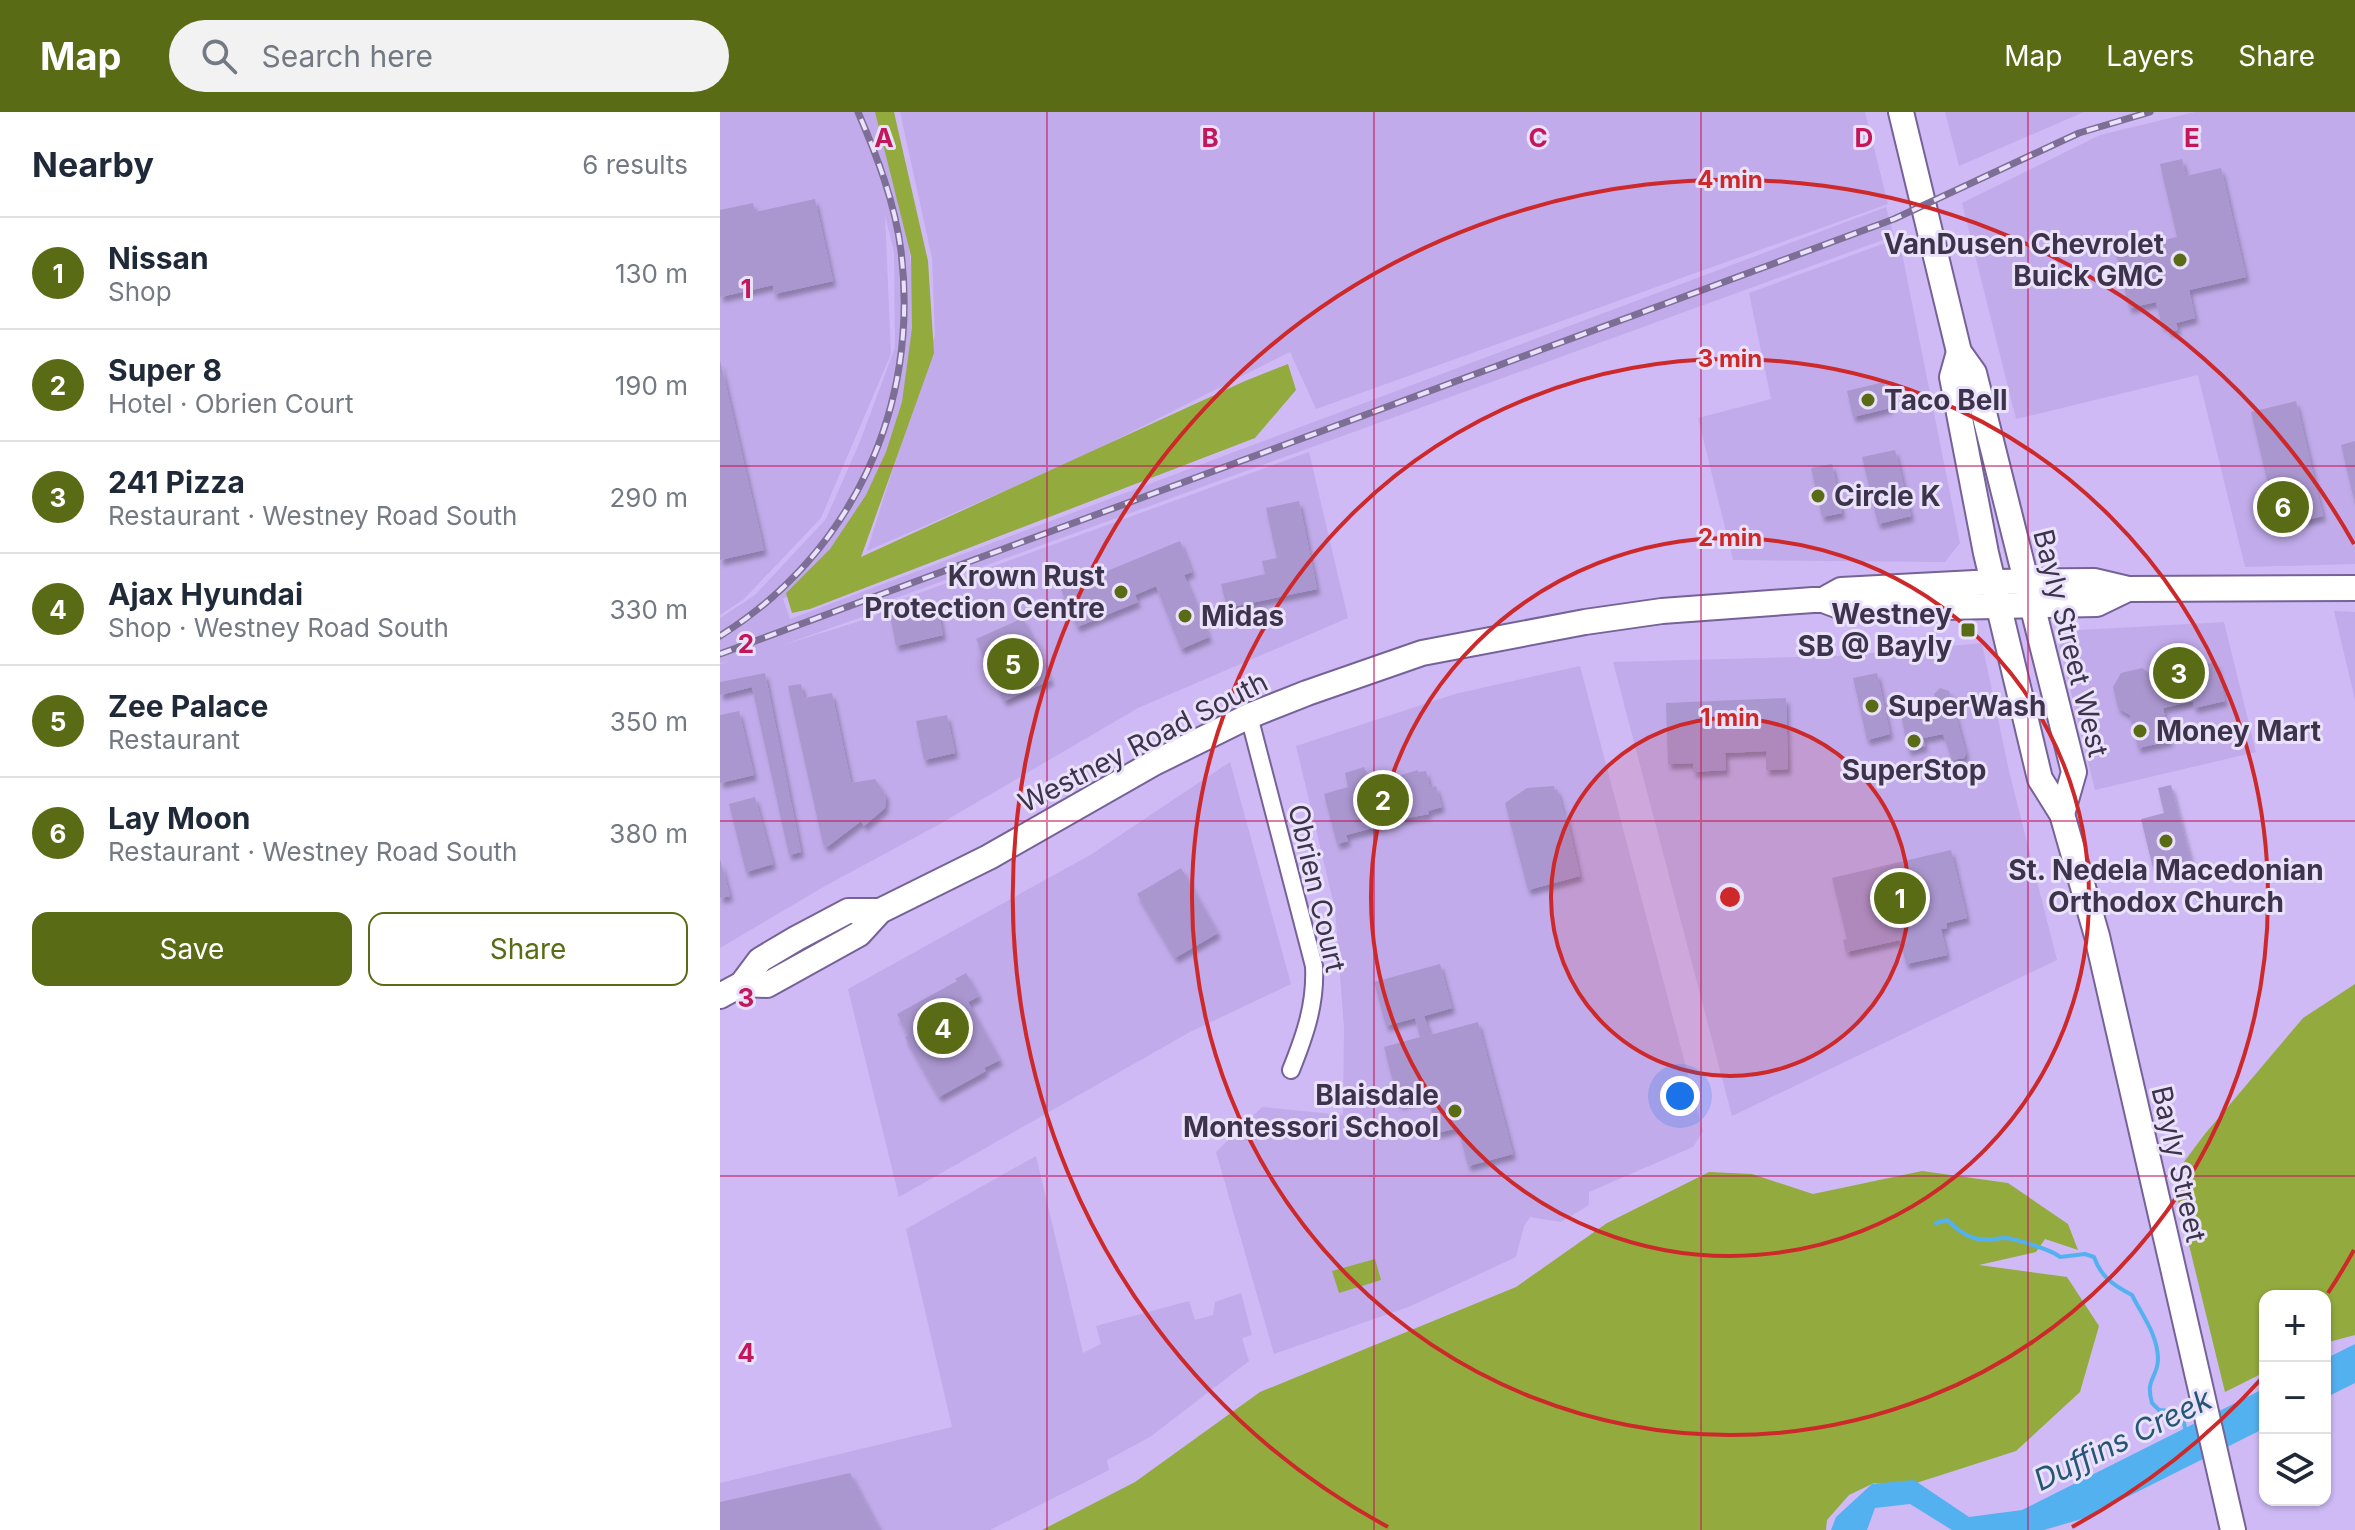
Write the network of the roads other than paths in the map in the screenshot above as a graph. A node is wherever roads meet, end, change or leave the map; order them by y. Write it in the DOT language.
graph roads {
  1 [pos="1901,112"];
  2 [pos="1959,352"];
  3 [pos="1994,582"];
  4 [pos="2355,588"];
  5 [pos="2028,594"];
  6 [pos="1823,600"];
  7 [pos="2000,606"];
  8 [pos="1249,716"];
  9 [pos="2062,814"];
  10 [pos="720,996"];
  11 [pos="1291,1070"];
  12 [pos="2233,1530"];
  1 -- 2 [label="main road, Bayly Street West"];
  2 -- 3 [label="main road, Bayly Street West"];
  2 -- 5 [label="main road, Bayly Street West"];
  3 -- 5 [label="main road, Westney Road South"];
  3 -- 6 [label="main road, Westney Road South"];
  3 -- 7 [label="main road, Bayly Street West"];
  4 -- 5 [label="main road, Westney Road South"];
  5 -- 7 [label="main road, Westney Road South"];
  5 -- 9 [label="main road, Bayly Street West"];
  6 -- 7 [label="main road, Westney Road South"];
  6 -- 8 [label="main road, Westney Road South"];
  7 -- 9 [label="main road, Bayly Street West"];
  8 -- 10 [label="main road, Westney Road South"];
  8 -- 11 [label="street, Obrien Court"];
  9 -- 12 [label="main road, Bayly Street"];
}
